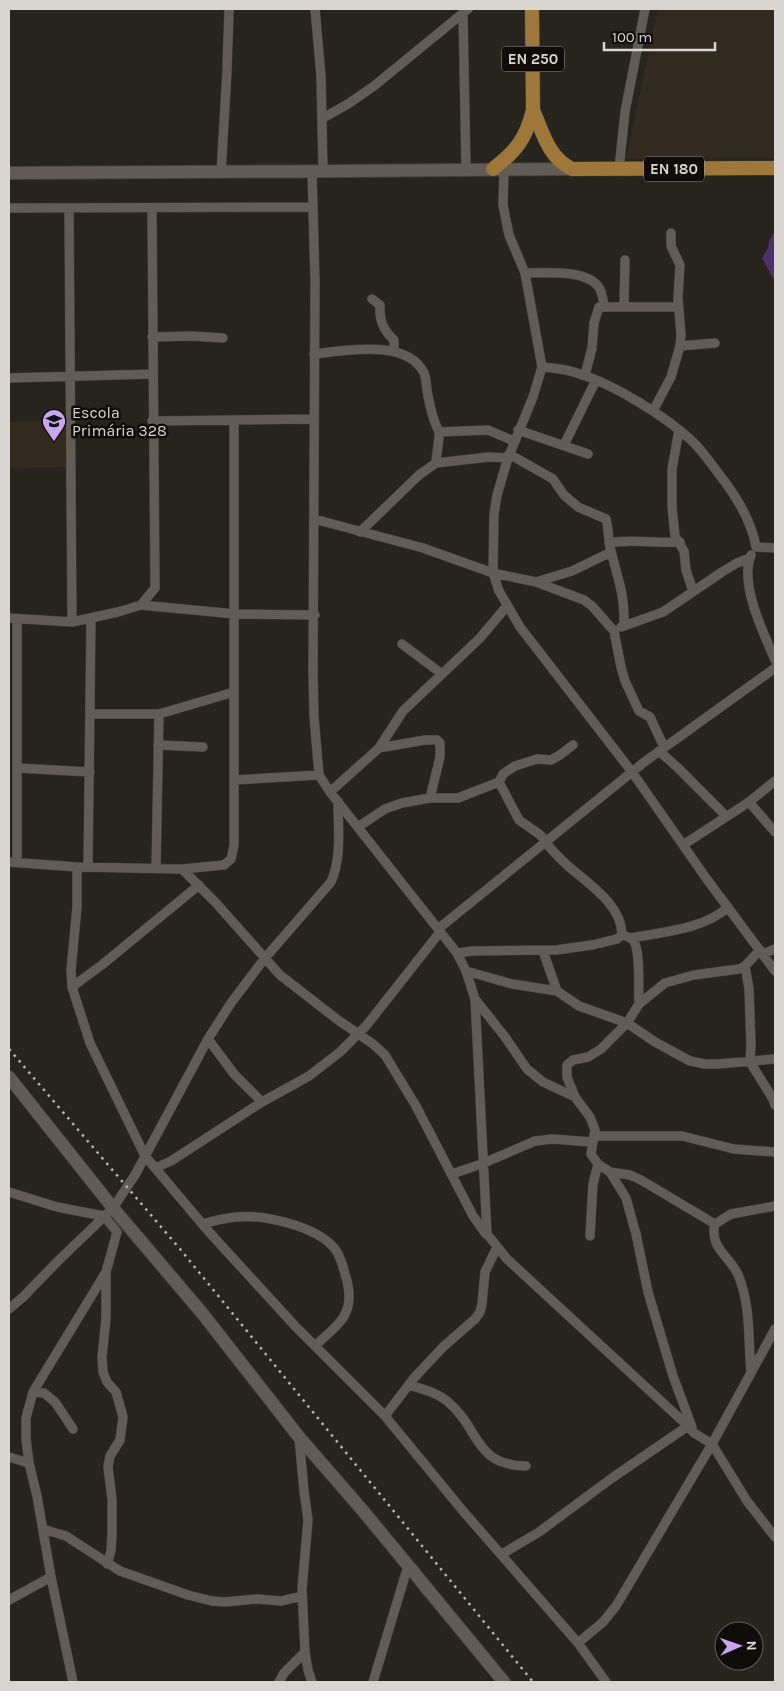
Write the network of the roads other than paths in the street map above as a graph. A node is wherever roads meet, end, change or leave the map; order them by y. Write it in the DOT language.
graph roads {
  1 [pos="229,9"];
  2 [pos="315,9"];
  3 [pos="532,9"];
  4 [pos="645,9"];
  5 [pos="466,11"];
  6 [pos="533,110"];
  7 [pos="323,118"];
  8 [pos="775,168"];
  9 [pos="466,169"];
  10 [pos="499,169"];
  11 [pos="572,169"];
  12 [pos="619,169"];
  13 [pos="318,170"];
  14 [pos="9,173"];
  15 [pos="221,173"];
  16 [pos="313,207"];
  17 [pos="9,208"];
  18 [pos="69,208"];
  19 [pos="152,208"];
  20 [pos="671,232"];
  21 [pos="624,260"];
  22 [pos="525,273"];
  23 [pos="372,299"];
  24 [pos="604,305"];
  25 [pos="624,306"];
  26 [pos="678,307"];
  27 [pos="152,337"];
  28 [pos="223,338"];
  29 [pos="715,343"];
  30 [pos="680,346"];
  31 [pos="394,351"];
  32 [pos="314,354"];
  33 [pos="542,367"];
  34 [pos="153,374"];
  35 [pos="585,375"];
  36 [pos="70,376"];
  37 [pos="9,378"];
  38 [pos="596,380"];
  39 [pos="653,411"];
  40 [pos="314,419"];
  41 [pos="234,420"];
  42 [pos="152,421"];
  43 [pos="518,430"];
  44 [pos="679,430"];
  45 [pos="439,432"];
  46 [pos="514,440"];
  47 [pos="564,446"];
  48 [pos="588,454"];
  49 [pos="508,456"];
  50 [pos="436,462"];
  51 [pos="314,520"];
  52 [pos="360,532"];
  53 [pos="680,542"];
  54 [pos="756,547"];
  55 [pos="610,548"];
  56 [pos="775,548"];
  57 [pos="750,558"];
  58 [pos="493,573"];
  59 [pos="536,582"];
  60 [pos="693,592"];
  61 [pos="141,605"];
  62 [pos="507,606"];
  63 [pos="235,614"];
  64 [pos="315,615"];
  65 [pos="13,618"];
  66 [pos="90,619"];
  67 [pos="72,622"];
  68 [pos="624,626"];
  69 [pos="614,631"];
  70 [pos="402,644"];
  71 [pos="775,660"];
  72 [pos="775,668"];
  73 [pos="442,674"];
  74 [pos="234,692"];
  75 [pos="91,714"];
  76 [pos="159,714"];
  77 [pos="158,745"];
  78 [pos="573,745"];
  79 [pos="203,747"];
  80 [pos="379,748"];
  81 [pos="661,749"];
  82 [pos="18,768"];
  83 [pos="90,772"];
  84 [pos="632,772"];
  85 [pos="319,775"];
  86 [pos="234,780"];
  87 [pos="775,781"];
  88 [pos="498,782"];
  89 [pos="330,792"];
  90 [pos="430,798"];
  91 [pos="338,802"];
  92 [pos="749,802"];
  93 [pos="726,816"];
  94 [pos="358,827"];
  95 [pos="775,832"];
  96 [pos="545,842"];
  97 [pos="683,845"];
  98 [pos="13,862"];
  99 [pos="77,867"];
  100 [pos="88,867"];
  101 [pos="156,868"];
  102 [pos="182,869"];
  103 [pos="199,885"];
  104 [pos="728,908"];
  105 [pos="439,930"];
  106 [pos="622,935"];
  107 [pos="632,938"];
  108 [pos="775,950"];
  109 [pos="543,952"];
  110 [pos="762,952"];
  111 [pos="457,953"];
  112 [pos="265,958"];
  113 [pos="745,966"];
  114 [pos="466,971"];
  115 [pos="775,971"];
  116 [pos="72,987"];
  117 [pos="557,991"];
  118 [pos="475,999"];
  119 [pos="639,1004"];
  120 [pos="627,1023"];
  121 [pos="358,1033"];
  122 [pos="208,1039"];
  123 [pos="775,1059"];
  124 [pos="750,1062"];
  125 [pos="9,1077"];
  126 [pos="575,1097"];
  127 [pos="262,1102"];
  128 [pos="775,1106"];
  129 [pos="593,1139"];
  130 [pos="775,1152"];
  131 [pos="145,1156"];
  132 [pos="484,1163"];
  133 [pos="598,1164"];
  134 [pos="156,1168"];
  135 [pos="610,1172"];
  136 [pos="452,1174"];
  137 [pos="9,1192"];
  138 [pos="775,1206"];
  139 [pos="108,1212"];
  140 [pos="202,1224"];
  141 [pos="714,1224"];
  142 [pos="487,1234"];
  143 [pos="590,1236"];
  144 [pos="497,1247"];
  145 [pos="106,1272"];
  146 [pos="9,1309"];
  147 [pos="775,1329"];
  148 [pos="316,1345"];
  149 [pos="751,1372"];
  150 [pos="409,1384"];
  151 [pos="33,1392"];
  152 [pos="385,1416"];
  153 [pos="73,1429"];
  154 [pos="691,1429"];
  155 [pos="300,1437"];
  156 [pos="712,1444"];
  157 [pos="9,1457"];
  158 [pos="29,1463"];
  159 [pos="526,1466"];
  160 [pos="43,1529"];
  161 [pos="775,1537"];
  162 [pos="502,1554"];
  163 [pos="108,1564"];
  164 [pos="408,1566"];
  165 [pos="51,1577"];
  166 [pos="302,1596"];
  167 [pos="9,1600"];
  168 [pos="578,1643"];
  169 [pos="305,1652"];
  170 [pos="73,1682"];
  171 [pos="279,1682"];
  172 [pos="312,1682"];
  173 [pos="373,1682"];
  174 [pos="504,1682"];
  175 [pos="606,1682"];
  1 -- 15 [label="street"];
  2 -- 7 [label="street"];
  3 -- 6 [label="main road, EN 250"];
  4 -- 12 [label="street"];
  5 -- 7 [label="street"];
  5 -- 9 [label="street"];
  6 -- 10 [label="main road, EN 250"];
  6 -- 11 [label="main road, EN 250"];
  7 -- 13 [label="street"];
  8 -- 12 [label="main road, EN 180"];
  9 -- 10 [label="street"];
  9 -- 13 [label="street"];
  10 -- 11 [label="street, EN 180"];
  10 -- 22 [label="street"];
  11 -- 12 [label="main road, EN 180"];
  13 -- 15 [label="street"];
  13 -- 16 [label="street"];
  14 -- 15 [label="street"];
  16 -- 19 [label="street"];
  16 -- 32 [label="street"];
  17 -- 18 [label="street"];
  18 -- 19 [label="street"];
  18 -- 36 [label="street"];
  19 -- 27 [label="street"];
  20 -- 26 [label="street"];
  21 -- 25 [label="street"];
  22 -- 24 [label="street"];
  22 -- 33 [label="street"];
  23 -- 31 [label="street"];
  24 -- 25 [label="street"];
  24 -- 35 [label="street"];
  25 -- 26 [label="street"];
  26 -- 30 [label="street"];
  27 -- 28 [label="street"];
  27 -- 34 [label="street"];
  29 -- 30 [label="street"];
  30 -- 39 [label="street"];
  31 -- 32 [label="street"];
  31 -- 45 [label="street"];
  32 -- 40 [label="street"];
  33 -- 35 [label="street"];
  33 -- 43 [label="street"];
  34 -- 36 [label="street"];
  34 -- 42 [label="street"];
  35 -- 38 [label="street"];
  36 -- 37 [label="street"];
  36 -- 67 [label="street"];
  38 -- 39 [label="street"];
  38 -- 47 [label="street"];
  39 -- 44 [label="street"];
  40 -- 41 [label="street"];
  40 -- 51 [label="street"];
  41 -- 42 [label="street"];
  41 -- 63 [label="street"];
  42 -- 61 [label="street"];
  43 -- 46 [label="street"];
  43 -- 47 [label="street"];
  44 -- 53 [label="street"];
  44 -- 54 [label="street"];
  45 -- 46 [label="street"];
  45 -- 50 [label="street"];
  46 -- 49 [label="street"];
  47 -- 48 [label="street"];
  49 -- 50 [label="street"];
  49 -- 55 [label="street"];
  49 -- 58 [label="street"];
  50 -- 52 [label="street"];
  51 -- 52 [label="street"];
  51 -- 64 [label="street"];
  52 -- 58 [label="street"];
  53 -- 55 [label="street"];
  53 -- 60 [label="street"];
  54 -- 56 [label="street"];
  54 -- 57 [label="street"];
  55 -- 59 [label="street"];
  55 -- 68 [label="street"];
  57 -- 60 [label="street"];
  57 -- 71 [label="street"];
  58 -- 59 [label="street"];
  58 -- 62 [label="street"];
  59 -- 69 [label="street"];
  60 -- 68 [label="street"];
  61 -- 63 [label="street"];
  61 -- 66 [label="street"];
  62 -- 73 [label="street"];
  62 -- 84 [label="street"];
  63 -- 64 [label="street"];
  63 -- 74 [label="street"];
  64 -- 85 [label="street"];
  65 -- 67 [label="street"];
  65 -- 82 [label="street"];
  66 -- 67 [label="street"];
  66 -- 75 [label="street"];
  68 -- 69 [label="street"];
  69 -- 81 [label="street"];
  70 -- 73 [label="street"];
  72 -- 81 [label="street"];
  73 -- 80 [label="street"];
  74 -- 76 [label="street"];
  74 -- 86 [label="street"];
  75 -- 76 [label="street"];
  75 -- 83 [label="street"];
  76 -- 77 [label="street"];
  77 -- 79 [label="street"];
  77 -- 101 [label="street"];
  78 -- 88 [label="street"];
  80 -- 89 [label="street"];
  80 -- 90 [label="street"];
  81 -- 84 [label="street"];
  81 -- 93 [label="street"];
  82 -- 83 [label="street"];
  82 -- 98 [label="street"];
  83 -- 100 [label="street"];
  84 -- 96 [label="street"];
  84 -- 97 [label="street"];
  85 -- 86 [label="street"];
  85 -- 89 [label="street"];
  86 -- 102 [label="street"];
  87 -- 92 [label="street"];
  88 -- 90 [label="street"];
  88 -- 96 [label="street"];
  89 -- 91 [label="street"];
  90 -- 94 [label="street"];
  91 -- 94 [label="street"];
  91 -- 112 [label="street"];
  92 -- 93 [label="street"];
  92 -- 95 [label="street"];
  93 -- 97 [label="street"];
  94 -- 105 [label="street"];
  96 -- 105 [label="street"];
  96 -- 106 [label="street"];
  97 -- 104 [label="street"];
  98 -- 99 [label="street"];
  99 -- 100 [label="street"];
  99 -- 116 [label="street"];
  100 -- 101 [label="street"];
  101 -- 102 [label="street"];
  102 -- 103 [label="street"];
  103 -- 112 [label="street"];
  103 -- 116 [label="street"];
  104 -- 107 [label="street"];
  104 -- 110 [label="street"];
  105 -- 111 [label="street"];
  105 -- 121 [label="street"];
  106 -- 107 [label="street"];
  106 -- 109 [label="street"];
  107 -- 119 [label="street"];
  108 -- 110 [label="street"];
  109 -- 111 [label="street"];
  109 -- 117 [label="street"];
  110 -- 113 [label="street"];
  110 -- 115 [label="street"];
  111 -- 114 [label="street"];
  112 -- 121 [label="street"];
  112 -- 122 [label="street"];
  113 -- 119 [label="street"];
  113 -- 124 [label="street"];
  114 -- 117 [label="street"];
  114 -- 118 [label="street"];
  116 -- 131 [label="street"];
  117 -- 120 [label="street"];
  118 -- 126 [label="street"];
  118 -- 132 [label="street"];
  119 -- 120 [label="street"];
  120 -- 124 [label="street"];
  120 -- 126 [label="street"];
  121 -- 127 [label="street"];
  121 -- 136 [label="street"];
  122 -- 127 [label="street"];
  122 -- 131 [label="street"];
  123 -- 124 [label="street"];
  124 -- 128 [label="street"];
  125 -- 139 [label="street"];
  126 -- 129 [label="street"];
  127 -- 134 [label="street"];
  129 -- 130 [label="street"];
  129 -- 132 [label="street"];
  129 -- 133 [label="street"];
  131 -- 134 [label="street"];
  131 -- 139 [label="street"];
  132 -- 136 [label="street"];
  132 -- 142 [label="street"];
  133 -- 135 [label="street"];
  133 -- 143 [label="street"];
  134 -- 140 [label="street"];
  135 -- 141 [label="street"];
  135 -- 154 [label="street"];
  136 -- 142 [label="street"];
  137 -- 139 [label="street"];
  138 -- 141 [label="street"];
  139 -- 145 [label="street"];
  139 -- 146 [label="street"];
  139 -- 155 [label="street"];
  140 -- 148 [label="street"];
  140 -- 148 [label="street"];
  141 -- 149 [label="street"];
  142 -- 144 [label="street"];
  144 -- 150 [label="street"];
  144 -- 154 [label="street"];
  145 -- 151 [label="street"];
  145 -- 163 [label="street"];
  147 -- 149 [label="street"];
  148 -- 152 [label="street"];
  149 -- 156 [label="street"];
  150 -- 152 [label="street"];
  150 -- 159 [label="street"];
  151 -- 153 [label="street"];
  151 -- 158 [label="street"];
  152 -- 162 [label="street"];
  154 -- 156 [label="street"];
  154 -- 162 [label="street"];
  155 -- 164 [label="street"];
  155 -- 166 [label="street"];
  156 -- 161 [label="street"];
  156 -- 168 [label="street"];
  157 -- 158 [label="street"];
  158 -- 160 [label="street"];
  160 -- 163 [label="street"];
  160 -- 165 [label="street"];
  162 -- 168 [label="street"];
  163 -- 166 [label="street"];
  164 -- 173 [label="street"];
  164 -- 174 [label="street"];
  165 -- 167 [label="street"];
  165 -- 170 [label="street"];
  166 -- 169 [label="street"];
  168 -- 175 [label="street"];
  169 -- 171 [label="street"];
  169 -- 172 [label="street"];
}
